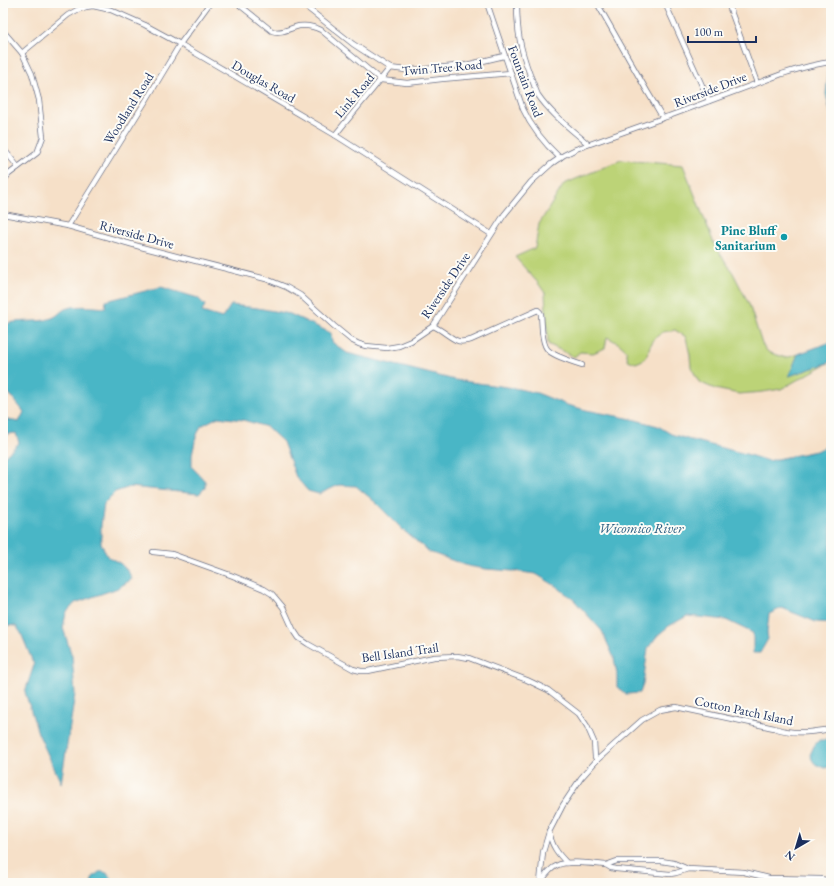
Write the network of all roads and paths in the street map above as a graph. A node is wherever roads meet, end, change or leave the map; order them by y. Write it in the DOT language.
graph roads {
  1 [pos="210,3"];
  2 [pos="237,3"];
  3 [pos="301,3"];
  4 [pos="487,3"];
  5 [pos="517,3"];
  6 [pos="597,3"];
  7 [pos="665,3"];
  8 [pos="728,3"];
  9 [pos="3,31"];
  10 [pos="180,44"];
  11 [pos="22,53"];
  12 [pos="504,56"];
  13 [pos="831,62"];
  14 [pos="390,68"];
  15 [pos="511,73"];
  16 [pos="381,80"];
  17 [pos="757,83"];
  18 [pos="710,101"];
  19 [pos="663,118"];
  20 [pos="335,135"];
  21 [pos="588,144"];
  22 [pos="3,148"];
  23 [pos="560,158"];
  24 [pos="18,167"];
  25 [pos="3,181"];
  26 [pos="3,214"];
  27 [pos="68,226"];
  28 [pos="492,234"];
  29 [pos="433,326"];
  30 [pos="582,365"];
  31 [pos="153,552"];
  32 [pos="831,729"];
  33 [pos="596,760"];
  34 [pos="549,832"];
  35 [pos="567,863"];
  36 [pos="606,865"];
  37 [pos="688,869"];
  38 [pos="769,878"];
  39 [pos="831,881"];
  40 [pos="540,883"];
  41 [pos="778,883"];
  1 -- 10 [label="street, Woodland Road"];
  2 -- 16 [label="street"];
  3 -- 14 [label="street"];
  4 -- 12 [label="street, Fountain Road"];
  5 -- 21 [label="street"];
  6 -- 19 [label="street"];
  7 -- 18 [label="street"];
  8 -- 17 [label="street"];
  9 -- 11 [label="street"];
  10 -- 11 [label="street, Douglas Road"];
  10 -- 20 [label="street, Douglas Road"];
  10 -- 27 [label="street, Woodland Road"];
  11 -- 24 [label="street"];
  12 -- 14 [label="street"];
  12 -- 15 [label="street, Fountain Road"];
  13 -- 17 [label="street, Riverside Drive"];
  14 -- 16 [label="street, Link Road"];
  15 -- 16 [label="street, Twin Tree Road"];
  15 -- 23 [label="street, Fountain Road"];
  16 -- 20 [label="street, Link Road"];
  17 -- 18 [label="street, Riverside Drive"];
  18 -- 19 [label="street, Riverside Drive"];
  19 -- 21 [label="street, Riverside Drive"];
  20 -- 28 [label="street, Douglas Road"];
  21 -- 23 [label="street, Riverside Drive"];
  22 -- 24 [label="street"];
  23 -- 28 [label="street, Riverside Drive"];
  24 -- 25 [label="street"];
  26 -- 27 [label="street, Riverside Drive"];
  27 -- 29 [label="street, Riverside Drive"];
  28 -- 29 [label="street, Riverside Drive"];
  29 -- 30 [label="street"];
  31 -- 33 [label="street, Bell Island Trail"];
  32 -- 33 [label="street, Cotton Patch Island"];
  33 -- 34 [label="street"];
  34 -- 35 [label="street"];
  34 -- 40 [label="street"];
  35 -- 36 [label="street"];
  35 -- 40 [label="street"];
  36 -- 37 [label="street"];
  36 -- 37 [label="street"];
  37 -- 38 [label="street"];
  38 -- 39 [label="street"];
  38 -- 41 [label="street"];
}
